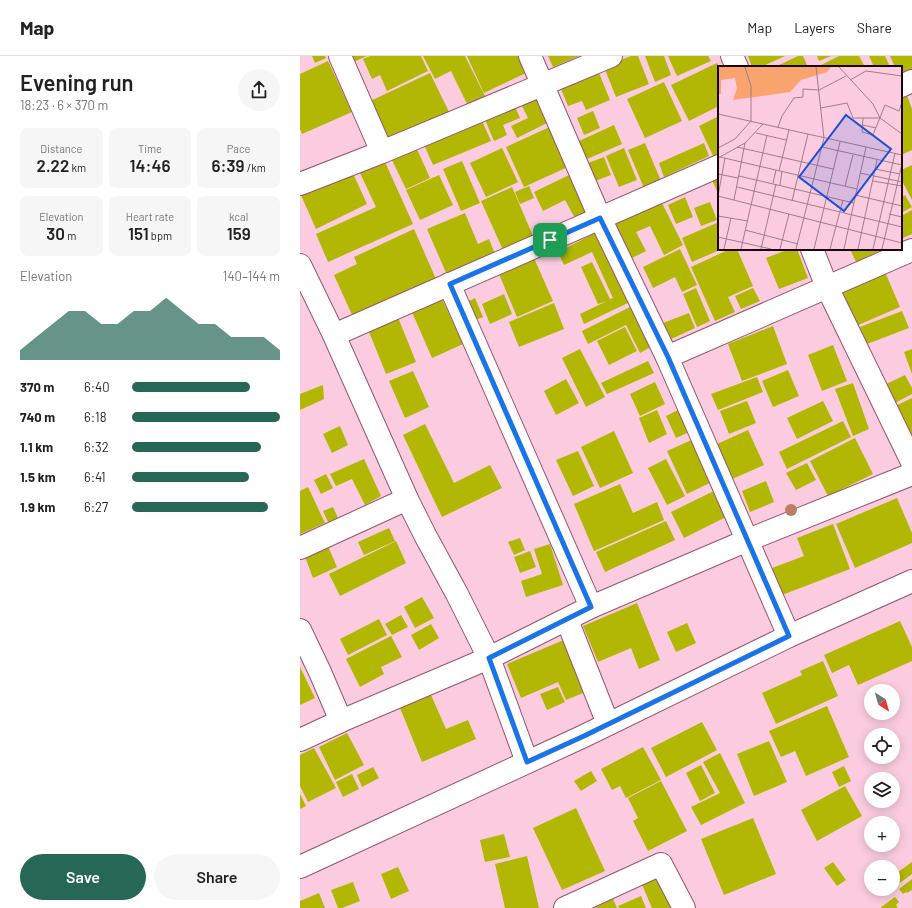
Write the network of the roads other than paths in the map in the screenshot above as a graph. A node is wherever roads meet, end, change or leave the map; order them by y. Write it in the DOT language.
graph roads {
  1 [pos="340,56"];
  2 [pos="530,56"];
  3 [pos="611,56"];
  4 [pos="732,56"];
  5 [pos="737,66"];
  6 [pos="912,81"];
  7 [pos="542,84"];
  8 [pos="902,86"];
  9 [pos="382,152"];
  10 [pos="718,166"];
  11 [pos="300,184"];
  12 [pos="600,218"];
  13 [pos="812,250"];
  14 [pos="912,250"];
  15 [pos="301,270"];
  16 [pos="450,284"];
  17 [pos="826,287"];
  18 [pos="334,335"];
  19 [pos="668,357"];
  20 [pos="912,462"];
  21 [pos="912,474"];
  22 [pos="407,499"];
  23 [pos="748,540"];
  24 [pos="300,548"];
  25 [pos="912,581"];
  26 [pos="591,607"];
  27 [pos="567,620"];
  28 [pos="301,633"];
  29 [pos="789,636"];
  30 [pos="489,658"];
  31 [pos="341,721"];
  32 [pos="608,724"];
  33 [pos="300,740"];
  34 [pos="527,762"];
  35 [pos="300,868"];
  36 [pos="565,908"];
  37 [pos="684,908"];
  1 -- 9 [label="street"];
  2 -- 7 [label="street"];
  3 -- 7 [label="street"];
  4 -- 5 [label="street"];
  6 -- 8 [label="street"];
  7 -- 9 [label="street"];
  7 -- 12 [label="street"];
  9 -- 11 [label="street"];
  10 -- 12 [label="street"];
  12 -- 16 [label="street"];
  12 -- 19 [label="street"];
  13 -- 17 [label="street"];
  14 -- 17 [label="street"];
  15 -- 18 [label="street"];
  16 -- 18 [label="street"];
  16 -- 26 [label="street"];
  17 -- 19 [label="street"];
  17 -- 20 [label="street"];
  18 -- 22 [label="street"];
  19 -- 23 [label="street"];
  21 -- 23 [label="street"];
  22 -- 24 [label="street"];
  22 -- 30 [label="street"];
  23 -- 26 [label="street"];
  23 -- 29 [label="street"];
  25 -- 29 [label="street"];
  26 -- 27 [label="street"];
  27 -- 30 [label="street"];
  27 -- 32 [label="street"];
  28 -- 31 [label="street"];
  29 -- 32 [label="street"];
  30 -- 31 [label="street"];
  30 -- 34 [label="street"];
  31 -- 33 [label="street"];
  32 -- 34 [label="street"];
  34 -- 35 [label="street"];
  36 -- 37 [label="street"];
}
